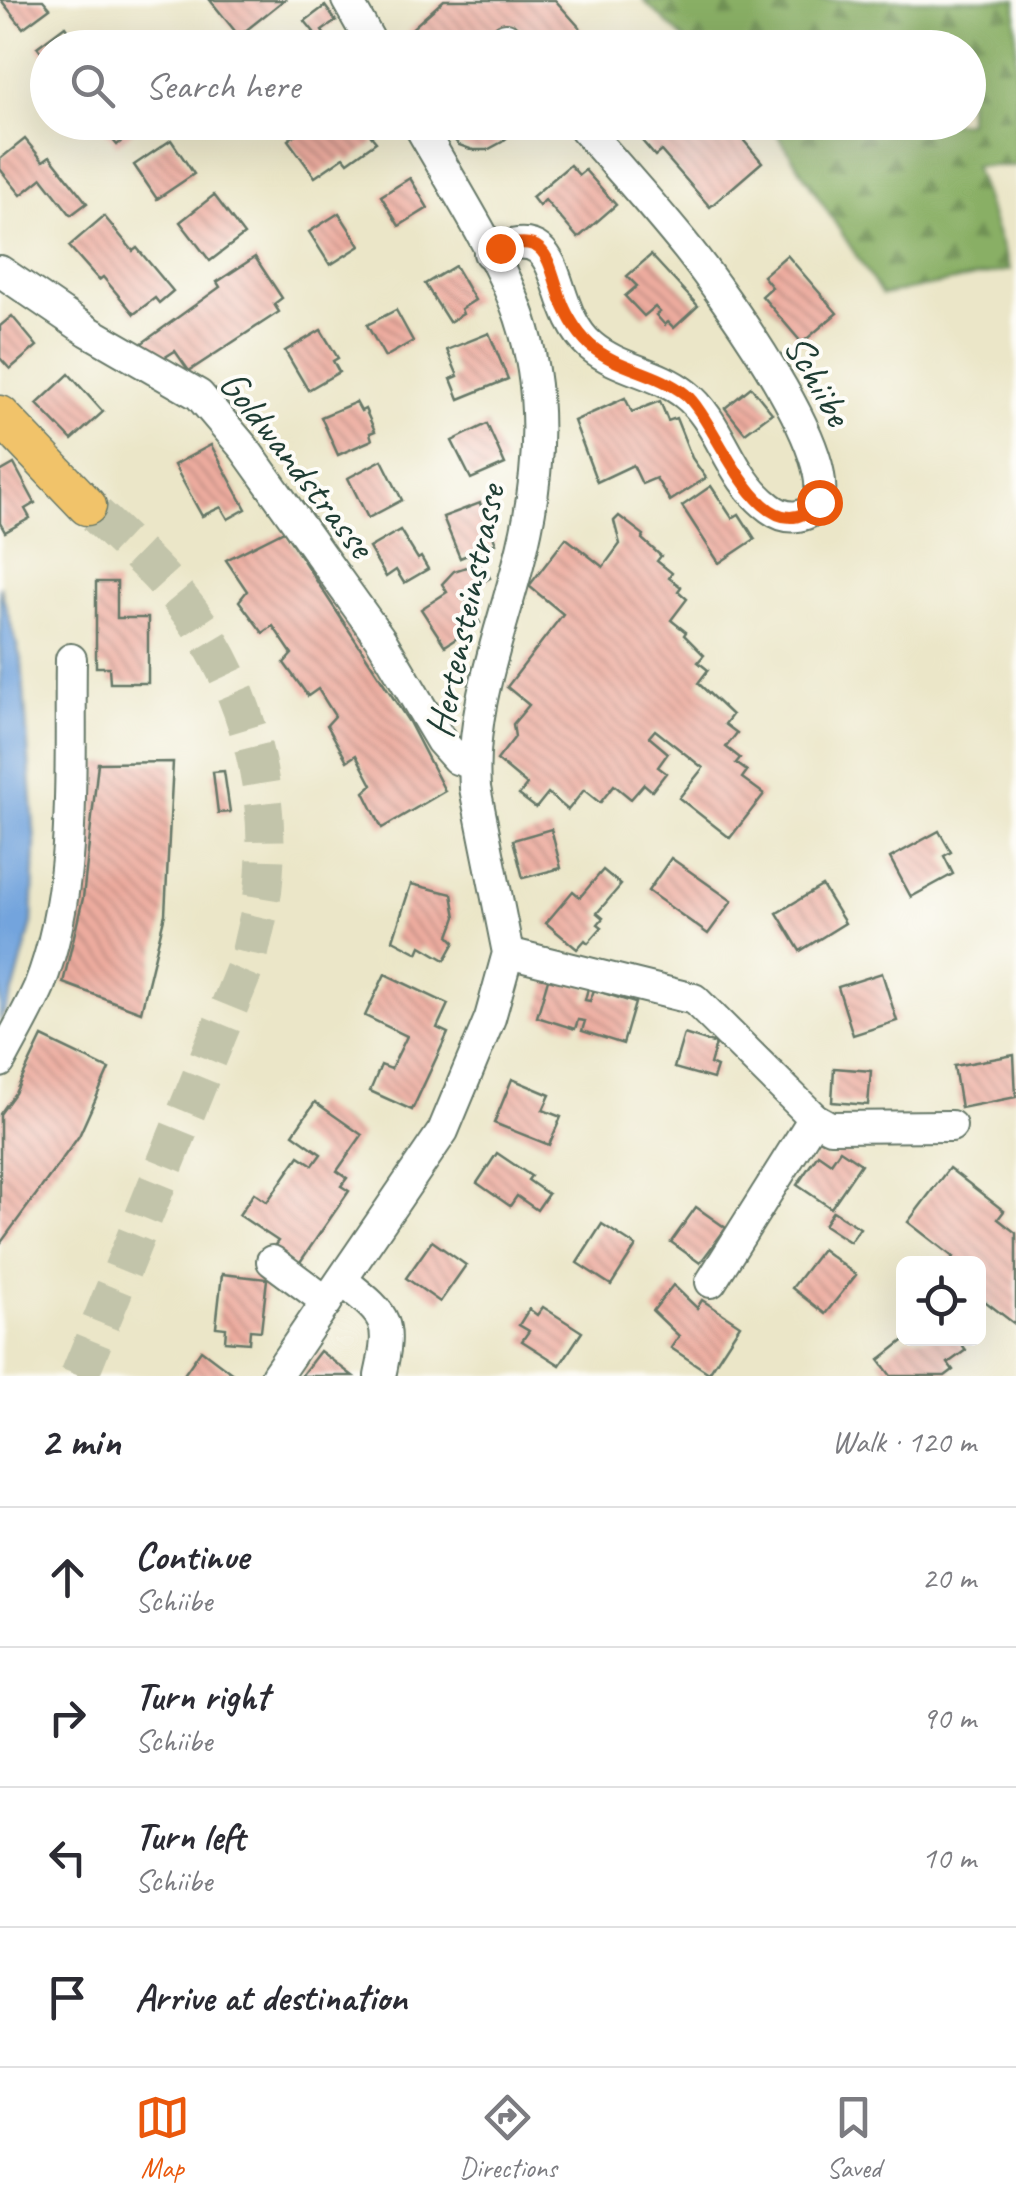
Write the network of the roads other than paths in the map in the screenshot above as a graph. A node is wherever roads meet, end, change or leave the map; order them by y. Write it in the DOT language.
graph roads {
  1 [pos="347,0"];
  2 [pos="364,30"];
  3 [pos="427,140"];
  4 [pos="594,140"];
  5 [pos="489,253"];
  6 [pos="0,271"];
  7 [pos="0,415"];
  8 [pos="79,498"];
  9 [pos="71,659"];
  10 [pos="474,764"];
  11 [pos="508,953"];
  12 [pos="0,1062"];
  13 [pos="814,1118"];
  14 [pos="951,1126"];
  15 [pos="272,1261"];
  16 [pos="711,1282"];
  17 [pos="335,1291"];
  18 [pos="276,1376"];
  19 [pos="380,1376"];
  1 -- 2 [label="street"];
  3 -- 5 [label="street, Hertensteinstrasse"];
  4 -- 5 [label="street, Schiibe"];
  5 -- 10 [label="street, Hertensteinstrasse"];
  6 -- 10 [label="street, Goldwandstrasse"];
  7 -- 8 [label="main road"];
  9 -- 12 [label="street"];
  10 -- 11 [label="street, Hertensteinstrasse"];
  11 -- 13 [label="street"];
  11 -- 17 [label="street, Hertensteinstrasse"];
  13 -- 14 [label="street"];
  13 -- 16 [label="street"];
  15 -- 17 [label="street"];
  17 -- 18 [label="street, Hertensteinstrasse"];
  17 -- 19 [label="street"];
}
